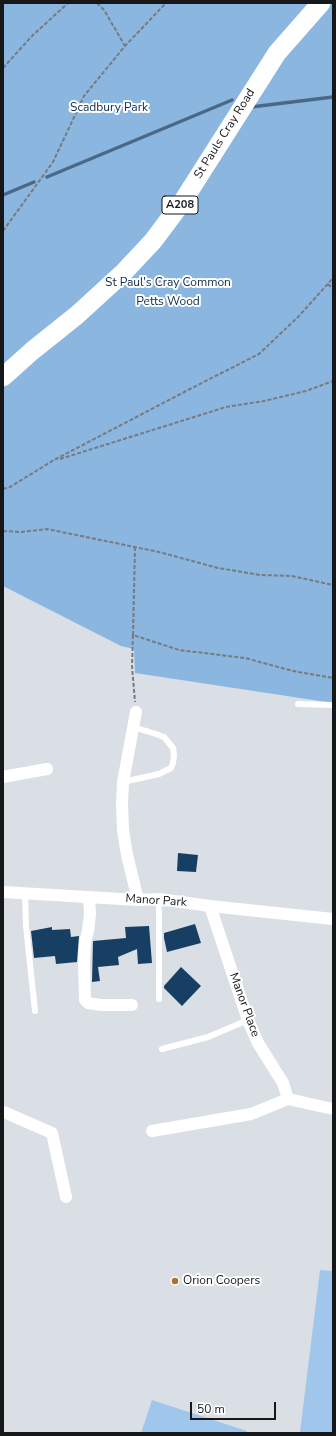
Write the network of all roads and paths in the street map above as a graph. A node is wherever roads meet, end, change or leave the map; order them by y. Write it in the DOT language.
graph roads {
  1 [pos="68,3"];
  2 [pos="97,3"];
  3 [pos="166,3"];
  4 [pos="321,3"];
  5 [pos="125,46"];
  6 [pos="3,68"];
  7 [pos="3,230"];
  8 [pos="333,278"];
  9 [pos="328,284"];
  10 [pos="333,289"];
  11 [pos="3,378"];
  12 [pos="333,381"];
  13 [pos="54,460"];
  14 [pos="3,489"];
  15 [pos="3,531"];
  16 [pos="135,547"];
  17 [pos="333,585"];
  18 [pos="133,635"];
  19 [pos="333,678"];
  20 [pos="298,704"];
  21 [pos="333,705"];
  22 [pos="136,712"];
  23 [pos="133,727"];
  24 [pos="48,769"];
  25 [pos="3,777"];
  26 [pos="123,782"];
  27 [pos="3,892"];
  28 [pos="25,893"];
  29 [pos="89,897"];
  30 [pos="159,899"];
  31 [pos="138,900"];
  32 [pos="210,906"];
  33 [pos="333,919"];
  34 [pos="159,999"];
  35 [pos="132,1005"];
  36 [pos="34,1011"];
  37 [pos="248,1020"];
  38 [pos="162,1049"];
  39 [pos="288,1098"];
  40 [pos="333,1109"];
  41 [pos="3,1113"];
  42 [pos="152,1131"];
  43 [pos="66,1197"];
  1 -- 6 [label="path"];
  2 -- 5 [label="path"];
  3 -- 5 [label="path"];
  4 -- 11 [label="main road, St Pauls Cray Road / A208"];
  5 -- 7 [label="path"];
  8 -- 9 [label="path"];
  9 -- 10 [label="path"];
  9 -- 13 [label="path"];
  12 -- 13 [label="path"];
  13 -- 14 [label="path"];
  15 -- 16 [label="path"];
  16 -- 17 [label="path"];
  16 -- 18 [label="path"];
  18 -- 19 [label="path"];
  18 -- 22 [label="path"];
  20 -- 21 [label="lane"];
  22 -- 23 [label="street"];
  23 -- 26 [label="street"];
  23 -- 26 [label="lane"];
  24 -- 25 [label="street"];
  26 -- 31 [label="street"];
  27 -- 28 [label="street, Manor Park"];
  28 -- 29 [label="street, Manor Park"];
  28 -- 36 [label="lane"];
  29 -- 31 [label="street, Manor Park"];
  29 -- 35 [label="street"];
  30 -- 31 [label="street, Manor Park"];
  30 -- 32 [label="street, Manor Park"];
  30 -- 34 [label="lane"];
  32 -- 33 [label="street, Manor Park"];
  32 -- 37 [label="street, Manor Place"];
  37 -- 38 [label="lane"];
  37 -- 39 [label="street, Manor Place"];
  39 -- 40 [label="street"];
  39 -- 42 [label="street"];
  41 -- 43 [label="street"];
}
